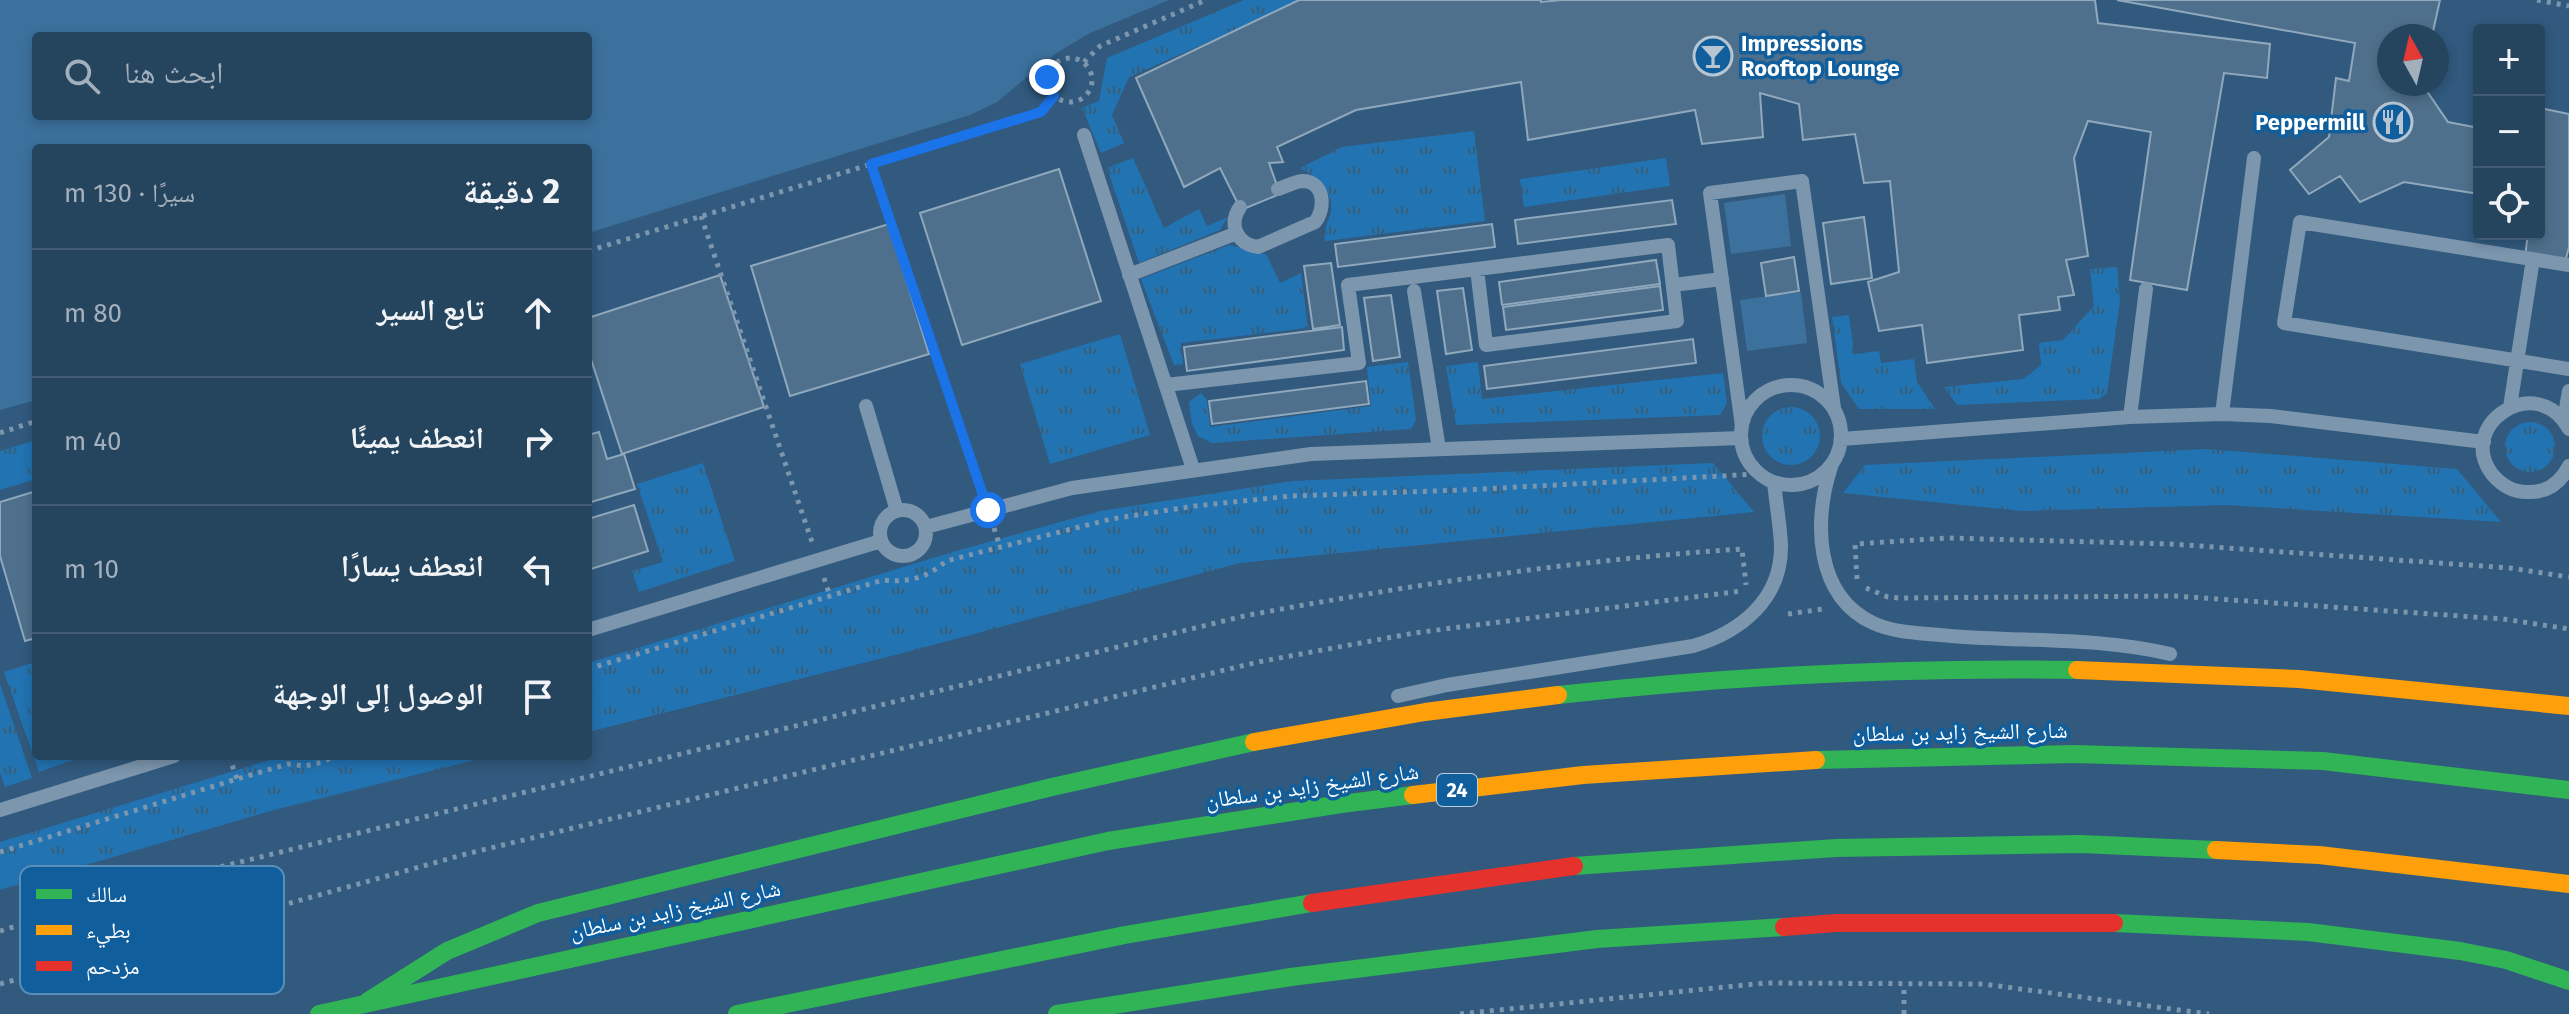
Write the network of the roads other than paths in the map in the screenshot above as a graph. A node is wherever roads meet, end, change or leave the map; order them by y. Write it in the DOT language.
graph roads {
  1 [pos="1084,135"];
  2 [pos="2254,158"];
  3 [pos="1278,189"];
  4 [pos="1240,207"];
  5 [pos="1237,233"];
  6 [pos="2533,259"];
  7 [pos="2569,265"];
  8 [pos="1477,269"];
  9 [pos="1129,275"];
  10 [pos="1722,279"];
  11 [pos="1673,285"];
  12 [pos="2146,289"];
  13 [pos="1414,291"];
  14 [pos="2517,361"];
  15 [pos="2569,369"];
  16 [pos="1166,385"];
  17 [pos="2569,391"];
  18 [pos="866,406"];
  19 [pos="2510,407"];
  20 [pos="1834,408"];
  21 [pos="2222,414"];
  22 [pos="2130,417"];
  23 [pos="2567,425"];
  24 [pos="1742,432"];
  25 [pos="1842,439"];
  26 [pos="2484,442"];
  27 [pos="1439,449"];
  28 [pos="2569,466"];
  29 [pos="1831,467"];
  30 [pos="1193,469"];
  31 [pos="1774,482"];
  32 [pos="897,511"];
  33 [pos="926,527"];
  34 [pos="881,541"];
  35 [pos="592,629"];
  36 [pos="2231,675"];
  37 [pos="1387,699"];
  38 [pos="2569,706"];
  39 [pos="1351,711"];
  40 [pos="1305,731"];
  41 [pos="161,760"];
  42 [pos="2569,790"];
  43 [pos="0,810"];
  44 [pos="2569,884"];
  45 [pos="2506,960"];
  46 [pos="2569,971"];
  47 [pos="2569,981"];
  48 [pos="364,1003"];
  49 [pos="319,1014"];
  50 [pos="737,1014"];
  51 [pos="1057,1014"];
  1 -- 9 [label="lane"];
  2 -- 21 [label="lane"];
  3 -- 5 [label="lane"];
  4 -- 5 [label="lane"];
  5 -- 9 [label="lane"];
  6 -- 7 [label="lane"];
  6 -- 14 [label="lane"];
  6 -- 14 [label="lane"];
  8 -- 11 [label="lane"];
  8 -- 11 [label="lane"];
  8 -- 16 [label="lane"];
  9 -- 16 [label="lane"];
  10 -- 11 [label="lane"];
  10 -- 20 [label="lane"];
  10 -- 24 [label="lane"];
  12 -- 22 [label="lane"];
  13 -- 27 [label="lane"];
  14 -- 15 [label="lane"];
  14 -- 19 [label="lane"];
  16 -- 30 [label="lane"];
  17 -- 23 [label="lane"];
  18 -- 32 [label="lane"];
  19 -- 23 [label="lane"];
  19 -- 26 [label="lane"];
  20 -- 24 [label="lane"];
  20 -- 25 [label="lane"];
  21 -- 22 [label="lane"];
  21 -- 26 [label="lane"];
  22 -- 25 [label="lane"];
  24 -- 27 [label="lane"];
  24 -- 31 [label="lane"];
  25 -- 29 [label="lane"];
  26 -- 28 [label="lane"];
  27 -- 30 [label="lane"];
  29 -- 31 [label="lane"];
  29 -- 36 [label="lane"];
  30 -- 33 [label="lane"];
  31 -- 37 [label="lane"];
  32 -- 33 [label="lane"];
  32 -- 34 [label="lane"];
  33 -- 34 [label="lane"];
  34 -- 35 [label="lane"];
  36 -- 38 [label="main road"];
  36 -- 40 [label="main road"];
  39 -- 40 [label="lane"];
  40 -- 48 [label="main road"];
  41 -- 43 [label="lane"];
  42 -- 48 [label="main road, شارع الشيخ زايد بن سلطان / 24"];
  44 -- 50 [label="main road"];
  45 -- 46 [label="main road"];
  45 -- 47 [label="main road"];
  45 -- 51 [label="main road"];
  48 -- 49 [label="main road, شارع الشيخ زايد بن سلطان / 24"];
}
